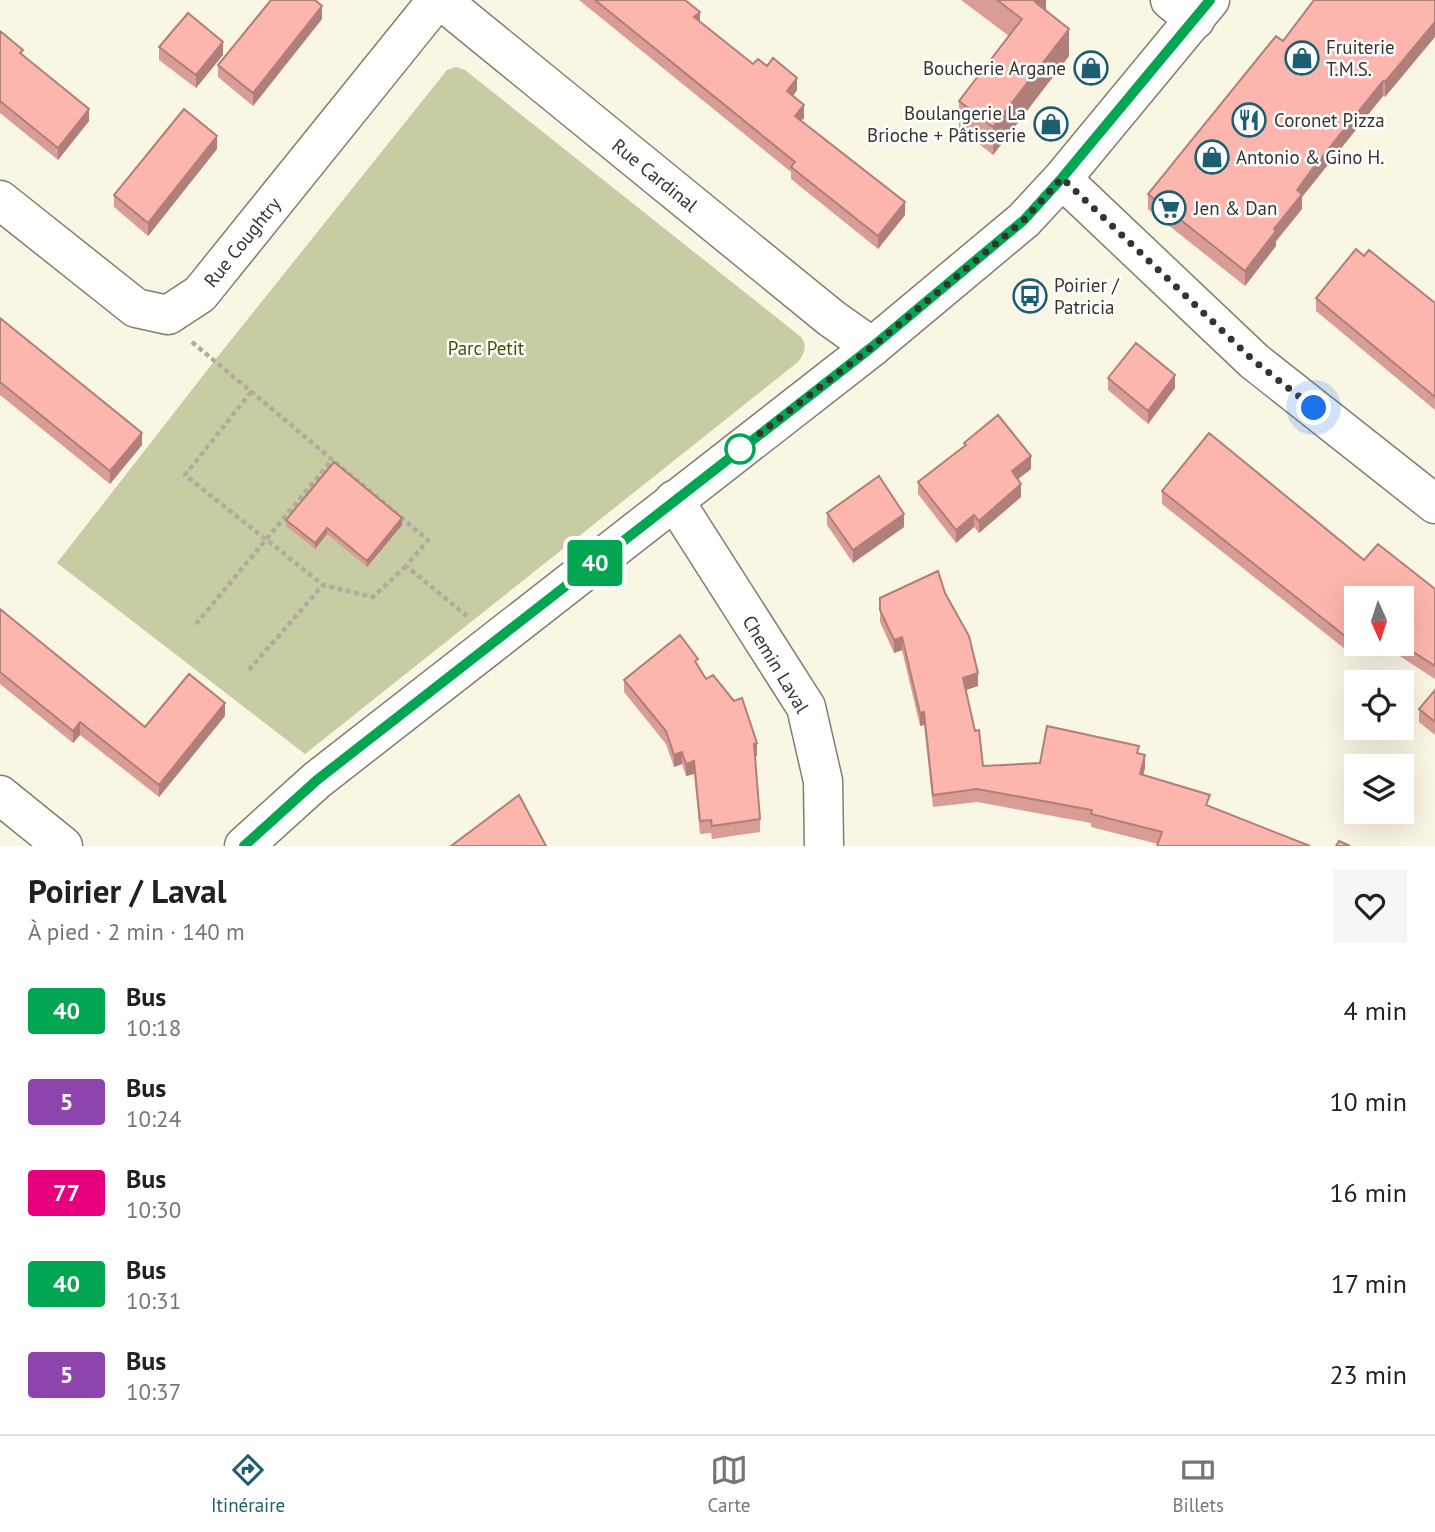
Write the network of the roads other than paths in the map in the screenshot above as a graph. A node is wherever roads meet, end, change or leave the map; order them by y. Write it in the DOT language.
graph roads {
  1 [pos="439,0"];
  2 [pos="1192,7"];
  3 [pos="1062,178"];
  4 [pos="0,200"];
  5 [pos="872,347"];
  6 [pos="674,500"];
  7 [pos="1435,503"];
  8 [pos="0,795"];
  9 [pos="63,846"];
  10 [pos="244,846"];
  11 [pos="824,846"];
  1 -- 4 [label="street, Rue Coughtry"];
  1 -- 5 [label="street, Rue Cardinal"];
  2 -- 3 [label="street"];
  3 -- 5 [label="street"];
  3 -- 7 [label="street"];
  5 -- 6 [label="street"];
  6 -- 10 [label="street"];
  6 -- 11 [label="street, Chemin Laval"];
  8 -- 9 [label="street"];
}
